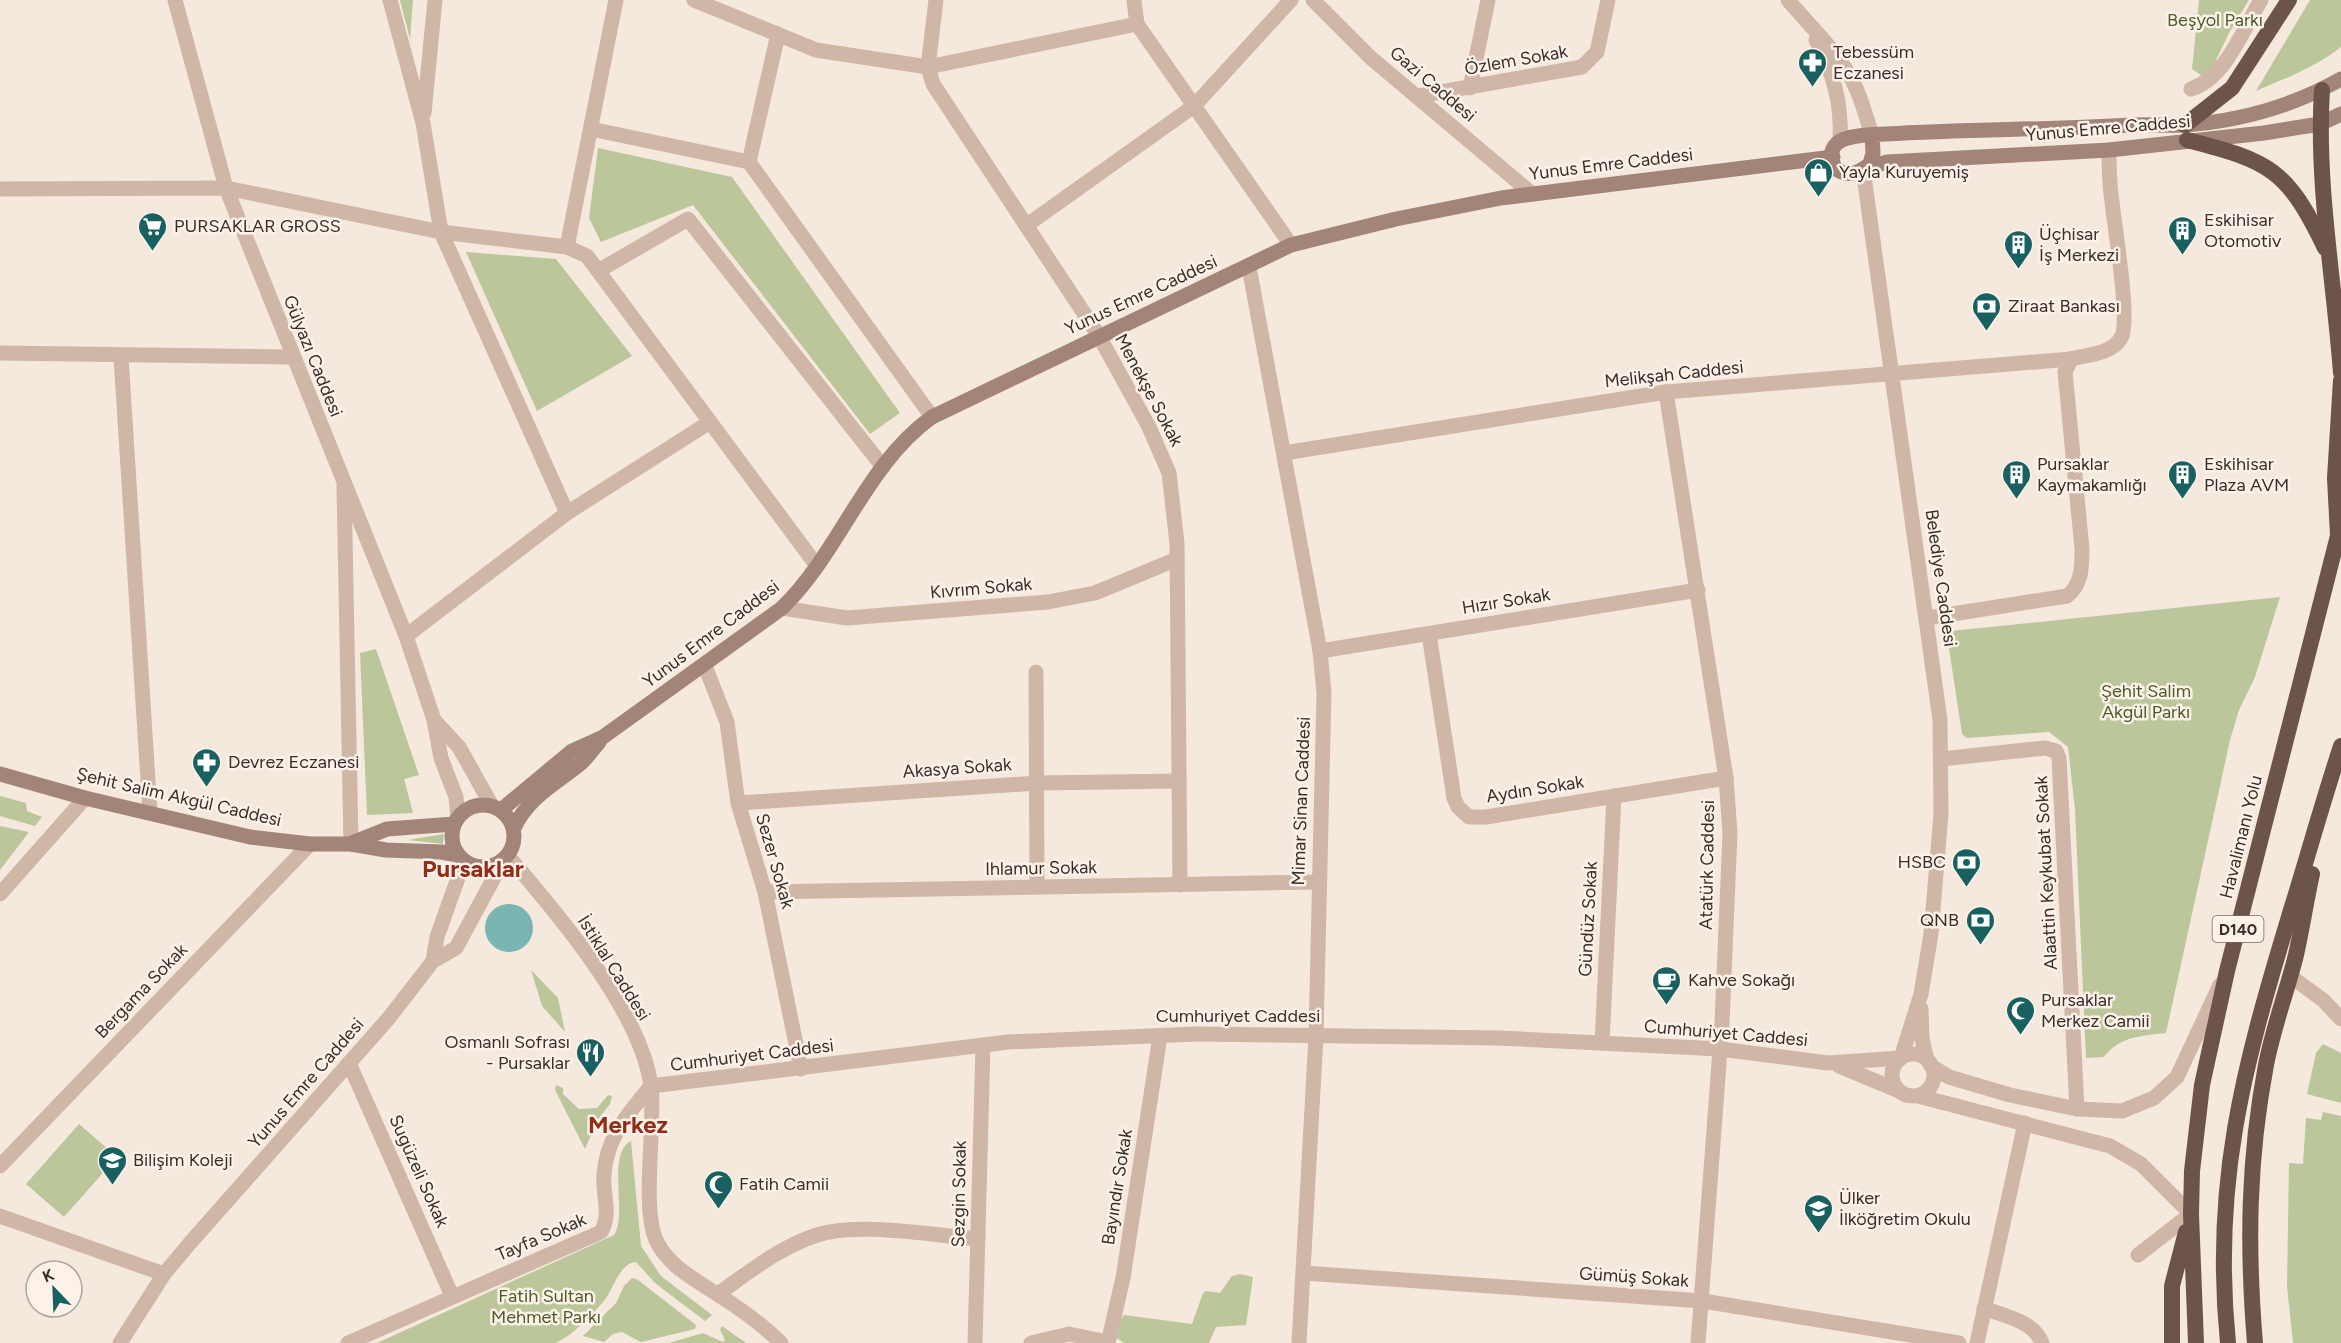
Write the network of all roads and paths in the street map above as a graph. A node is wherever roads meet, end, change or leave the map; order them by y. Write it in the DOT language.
graph roads {
  1 [pos="175,0"];
  2 [pos="390,0"];
  3 [pos="435,0"];
  4 [pos="616,0"];
  5 [pos="694,0"];
  6 [pos="936,0"];
  7 [pos="1134,0"];
  8 [pos="1291,0"];
  9 [pos="1313,0"];
  10 [pos="1488,0"];
  11 [pos="1608,0"];
  12 [pos="1788,0"];
  13 [pos="2261,0"];
  14 [pos="2289,0"];
  15 [pos="1806,22"];
  16 [pos="1137,24"];
  17 [pos="778,34"];
  18 [pos="928,67"];
  19 [pos="2341,79"];
  20 [pos="1470,88"];
  21 [pos="2191,89"];
  22 [pos="2322,90"];
  23 [pos="1418,96"];
  24 [pos="1194,106"];
  25 [pos="2341,114"];
  26 [pos="423,123"];
  27 [pos="2320,124"];
  28 [pos="591,129"];
  29 [pos="2186,133"];
  30 [pos="1872,135"];
  31 [pos="1840,140"];
  32 [pos="2109,150"];
  33 [pos="1833,156"];
  34 [pos="749,162"];
  35 [pos="1863,169"];
  36 [pos="226,188"];
  37 [pos="0,189"];
  38 [pos="1531,193"];
  39 [pos="1027,225"];
  40 [pos="441,232"];
  41 [pos="1291,245"];
  42 [pos="567,247"];
  43 [pos="2330,260"];
  44 [pos="1249,267"];
  45 [pos="598,271"];
  46 [pos="1099,336"];
  47 [pos="0,353"];
  48 [pos="121,357"];
  49 [pos="292,357"];
  50 [pos="2072,359"];
  51 [pos="2341,373"];
  52 [pos="1891,375"];
  53 [pos="2341,380"];
  54 [pos="1666,392"];
  55 [pos="932,417"];
  56 [pos="710,422"];
  57 [pos="1284,453"];
  58 [pos="883,467"];
  59 [pos="344,486"];
  60 [pos="567,513"];
  61 [pos="2339,530"];
  62 [pos="1177,559"];
  63 [pos="817,566"];
  64 [pos="1698,590"];
  65 [pos="782,608"];
  66 [pos="1927,618"];
  67 [pos="1429,634"];
  68 [pos="406,636"];
  69 [pos="1320,651"];
  70 [pos="705,666"];
  71 [pos="1036,672"];
  72 [pos="434,720"];
  73 [pos="603,737"];
  74 [pos="2341,746"];
  75 [pos="1941,759"];
  76 [pos="0,774"];
  77 [pos="2332,774"];
  78 [pos="1726,778"];
  79 [pos="1179,781"];
  80 [pos="1037,783"];
  81 [pos="1614,796"];
  82 [pos="86,798"];
  83 [pos="738,803"];
  84 [pos="497,808"];
  85 [pos="150,812"];
  86 [pos="456,821"];
  87 [pos="514,828"];
  88 [pos="351,843"];
  89 [pos="310,844"];
  90 [pos="461,858"];
  91 [pos="506,858"];
  92 [pos="1318,882"];
  93 [pos="1180,885"];
  94 [pos="1037,887"];
  95 [pos="765,892"];
  96 [pos="0,894"];
  97 [pos="433,961"];
  98 [pos="2227,971"];
  99 [pos="2290,976"];
  100 [pos="1921,994"];
  101 [pos="2341,1019"];
  102 [pos="1160,1036"];
  103 [pos="1316,1036"];
  104 [pos="1602,1043"];
  105 [pos="982,1045"];
  106 [pos="1720,1049"];
  107 [pos="1901,1058"];
  108 [pos="350,1063"];
  109 [pos="1828,1063"];
  110 [pos="1929,1063"];
  111 [pos="801,1069"];
  112 [pos="651,1086"];
  113 [pos="1897,1090"];
  114 [pos="1918,1096"];
  115 [pos="2077,1109"];
  116 [pos="2025,1123"];
  117 [pos="0,1166"];
  118 [pos="2191,1214"];
  119 [pos="0,1216"];
  120 [pos="978,1239"];
  121 [pos="2138,1255"];
  122 [pos="1304,1273"];
  123 [pos="164,1274"];
  124 [pos="718,1294"];
  125 [pos="452,1296"];
  126 [pos="1703,1301"];
  127 [pos="1984,1308"];
  128 [pos="120,1343"];
  129 [pos="348,1343"];
  130 [pos="782,1343"];
  131 [pos="975,1343"];
  132 [pos="1031,1343"];
  133 [pos="1108,1343"];
  134 [pos="1299,1343"];
  135 [pos="1698,1343"];
  136 [pos="1959,1343"];
  137 [pos="1977,1343"];
  138 [pos="2042,1343"];
  139 [pos="2172,1343"];
  140 [pos="2196,1343"];
  141 [pos="2228,1343"];
  142 [pos="2255,1343"];
  1 -- 36 [label="street, Gülyazı Caddesi"];
  2 -- 26 [label="street"];
  3 -- 26 [label="street"];
  4 -- 28 [label="street"];
  5 -- 17 [label="street"];
  6 -- 18 [label="street, Menekşe Sokak"];
  7 -- 16 [label="street"];
  8 -- 24 [label="street"];
  9 -- 23 [label="street, Gazi Caddesi"];
  10 -- 20 [label="street"];
  11 -- 20 [label="street, Özlem Sokak"];
  12 -- 15 [label="street"];
  13 -- 21 [label="street"];
  14 -- 29 [label="highway"];
  15 -- 30 [label="street"];
  15 -- 31 [label="street"];
  16 -- 18 [label="street"];
  16 -- 24 [label="street"];
  17 -- 18 [label="street"];
  17 -- 34 [label="street"];
  18 -- 39 [label="street, Menekşe Sokak"];
  19 -- 22 [label="main road"];
  20 -- 23 [label="street, Özlem Sokak"];
  22 -- 27 [label="highway"];
  22 -- 29 [label="main road"];
  23 -- 38 [label="street, Gazi Caddesi"];
  24 -- 39 [label="street"];
  24 -- 41 [label="street"];
  25 -- 27 [label="main road, Yunus Emre Caddesi"];
  26 -- 40 [label="street"];
  27 -- 29 [label="main road, Yunus Emre Caddesi"];
  27 -- 43 [label="highway"];
  28 -- 34 [label="street"];
  28 -- 42 [label="street"];
  29 -- 30 [label="main road"];
  29 -- 32 [label="main road, Yunus Emre Caddesi"];
  29 -- 43 [label="highway"];
  30 -- 31 [label="main road"];
  30 -- 35 [label="main road"];
  31 -- 33 [label="main road"];
  32 -- 35 [label="main road, Yunus Emre Caddesi"];
  32 -- 50 [label="street, Melikşah Caddesi"];
  33 -- 35 [label="main road"];
  33 -- 38 [label="main road, Yunus Emre Caddesi"];
  34 -- 55 [label="street"];
  35 -- 52 [label="street, Belediye Caddesi"];
  36 -- 37 [label="street"];
  36 -- 40 [label="street"];
  36 -- 49 [label="street, Gülyazı Caddesi"];
  38 -- 41 [label="main road, Yunus Emre Caddesi"];
  39 -- 46 [label="street, Menekşe Sokak"];
  40 -- 42 [label="street"];
  40 -- 60 [label="street"];
  41 -- 44 [label="main road, Yunus Emre Caddesi"];
  42 -- 45 [label="street"];
  43 -- 51 [label="highway"];
  44 -- 46 [label="main road, Yunus Emre Caddesi"];
  44 -- 57 [label="street, Mimar Sinan Caddesi"];
  45 -- 56 [label="street"];
  45 -- 58 [label="street"];
  46 -- 55 [label="main road, Yunus Emre Caddesi"];
  46 -- 62 [label="street, Menekşe Sokak"];
  47 -- 48 [label="street"];
  48 -- 49 [label="street"];
  48 -- 85 [label="street"];
  49 -- 59 [label="street, Gülyazı Caddesi"];
  50 -- 52 [label="street, Melikşah Caddesi"];
  50 -- 66 [label="street"];
  52 -- 54 [label="street, Melikşah Caddesi"];
  52 -- 66 [label="street, Belediye Caddesi"];
  53 -- 61 [label="highway, Havalimanı Yolu"];
  54 -- 57 [label="street, Melikşah Caddesi"];
  54 -- 64 [label="street, Atatürk Caddesi"];
  55 -- 58 [label="main road, Yunus Emre Caddesi"];
  56 -- 60 [label="street"];
  56 -- 63 [label="street"];
  57 -- 69 [label="street, Mimar Sinan Caddesi"];
  58 -- 63 [label="main road, Yunus Emre Caddesi"];
  59 -- 68 [label="street, Gülyazı Caddesi"];
  59 -- 88 [label="street"];
  60 -- 68 [label="street"];
  61 -- 98 [label="highway, Havalimanı Yolu / D140"];
  62 -- 65 [label="street, Kıvrım Sokak"];
  62 -- 79 [label="street, Menekşe Sokak"];
  63 -- 65 [label="main road, Yunus Emre Caddesi"];
  64 -- 67 [label="street, Hızır Sokak"];
  64 -- 78 [label="street, Atatürk Caddesi"];
  65 -- 70 [label="main road, Yunus Emre Caddesi"];
  66 -- 75 [label="street, Belediye Caddesi"];
  67 -- 69 [label="street, Hızır Sokak"];
  67 -- 81 [label="street, Aydın Sokak"];
  68 -- 72 [label="street, Gülyazı Caddesi"];
  69 -- 92 [label="street, Mimar Sinan Caddesi"];
  70 -- 73 [label="main road, Yunus Emre Caddesi"];
  70 -- 83 [label="street, Sezer Sokak"];
  71 -- 80 [label="street"];
  72 -- 84 [label="street"];
  72 -- 86 [label="street, Gülyazı Caddesi"];
  73 -- 84 [label="main road"];
  73 -- 87 [label="main road"];
  74 -- 77 [label="highway, D140"];
  75 -- 100 [label="street, Belediye Caddesi"];
  75 -- 115 [label="street, Alaattin Keykubat Sokak"];
  76 -- 82 [label="main road, Şehit Salim Akgül Caddesi"];
  77 -- 99 [label="highway"];
  77 -- 141 [label="highway, D140"];
  78 -- 81 [label="street, Aydın Sokak"];
  78 -- 106 [label="street, Atatürk Caddesi"];
  79 -- 80 [label="street, Akasya Sokak"];
  79 -- 93 [label="street, Menekşe Sokak"];
  80 -- 83 [label="street, Akasya Sokak"];
  80 -- 94 [label="street"];
  81 -- 104 [label="street, Gündüz Sokak"];
  82 -- 85 [label="main road, Şehit Salim Akgül Caddesi"];
  82 -- 96 [label="street"];
  83 -- 95 [label="street, Sezer Sokak"];
  84 -- 86 [label="main road"];
  84 -- 87 [label="main road"];
  85 -- 89 [label="main road, Şehit Salim Akgül Caddesi"];
  86 -- 88 [label="main road"];
  86 -- 90 [label="main road"];
  87 -- 91 [label="main road"];
  88 -- 89 [label="main road, Şehit Salim Akgül Caddesi"];
  88 -- 90 [label="main road"];
  89 -- 117 [label="street, Bergama Sokak"];
  90 -- 91 [label="main road"];
  90 -- 97 [label="street"];
  91 -- 97 [label="street"];
  91 -- 112 [label="street, İstiklal Caddesi"];
  92 -- 93 [label="street, Ihlamur Sokak"];
  92 -- 103 [label="street, Mimar Sinan Caddesi"];
  93 -- 94 [label="street, Ihlamur Sokak"];
  94 -- 95 [label="street, Ihlamur Sokak"];
  95 -- 111 [label="street, Sezer Sokak"];
  97 -- 108 [label="street, Yunus Emre Caddesi"];
  98 -- 115 [label="street"];
  98 -- 118 [label="highway, Havalimanı Yolu / D140"];
  99 -- 101 [label="street"];
  99 -- 142 [label="highway"];
  100 -- 107 [label="street"];
  100 -- 110 [label="street"];
  102 -- 103 [label="street, Cumhuriyet Caddesi"];
  102 -- 105 [label="street, Cumhuriyet Caddesi"];
  102 -- 133 [label="street, Bayındır Sokak"];
  103 -- 104 [label="street, Cumhuriyet Caddesi"];
  103 -- 122 [label="street, Mimar Sinan Caddesi"];
  104 -- 106 [label="street, Cumhuriyet Caddesi"];
  105 -- 111 [label="street, Cumhuriyet Caddesi"];
  105 -- 120 [label="street, Sezgin Sokak"];
  106 -- 109 [label="street, Cumhuriyet Caddesi"];
  106 -- 126 [label="street, Atatürk Caddesi"];
  107 -- 109 [label="street"];
  107 -- 110 [label="street"];
  107 -- 113 [label="street"];
  108 -- 123 [label="street, Yunus Emre Caddesi"];
  108 -- 125 [label="street, Sugüzeli Sokak"];
  109 -- 113 [label="street"];
  110 -- 114 [label="street"];
  110 -- 115 [label="street"];
  111 -- 112 [label="street, Cumhuriyet Caddesi"];
  112 -- 124 [label="street, İstiklal Caddesi"];
  112 -- 125 [label="street, Tayfa Sokak"];
  113 -- 114 [label="street"];
  114 -- 116 [label="street"];
  116 -- 118 [label="street"];
  116 -- 127 [label="street"];
  118 -- 121 [label="street"];
  118 -- 139 [label="highway"];
  118 -- 140 [label="highway, Havalimanı Yolu / D140"];
  119 -- 123 [label="street"];
  120 -- 124 [label="street"];
  120 -- 131 [label="street, Sezgin Sokak"];
  122 -- 126 [label="street, Gümüş Sokak"];
  122 -- 134 [label="street, Mimar Sinan Caddesi"];
  123 -- 128 [label="street, Yunus Emre Caddesi"];
  124 -- 130 [label="street, İstiklal Caddesi"];
  125 -- 129 [label="street, Tayfa Sokak"];
  126 -- 135 [label="street, Atatürk Caddesi"];
  126 -- 136 [label="street, Gümüş Sokak"];
  127 -- 137 [label="street"];
  127 -- 138 [label="street"];
  132 -- 133 [label="street"];
}
